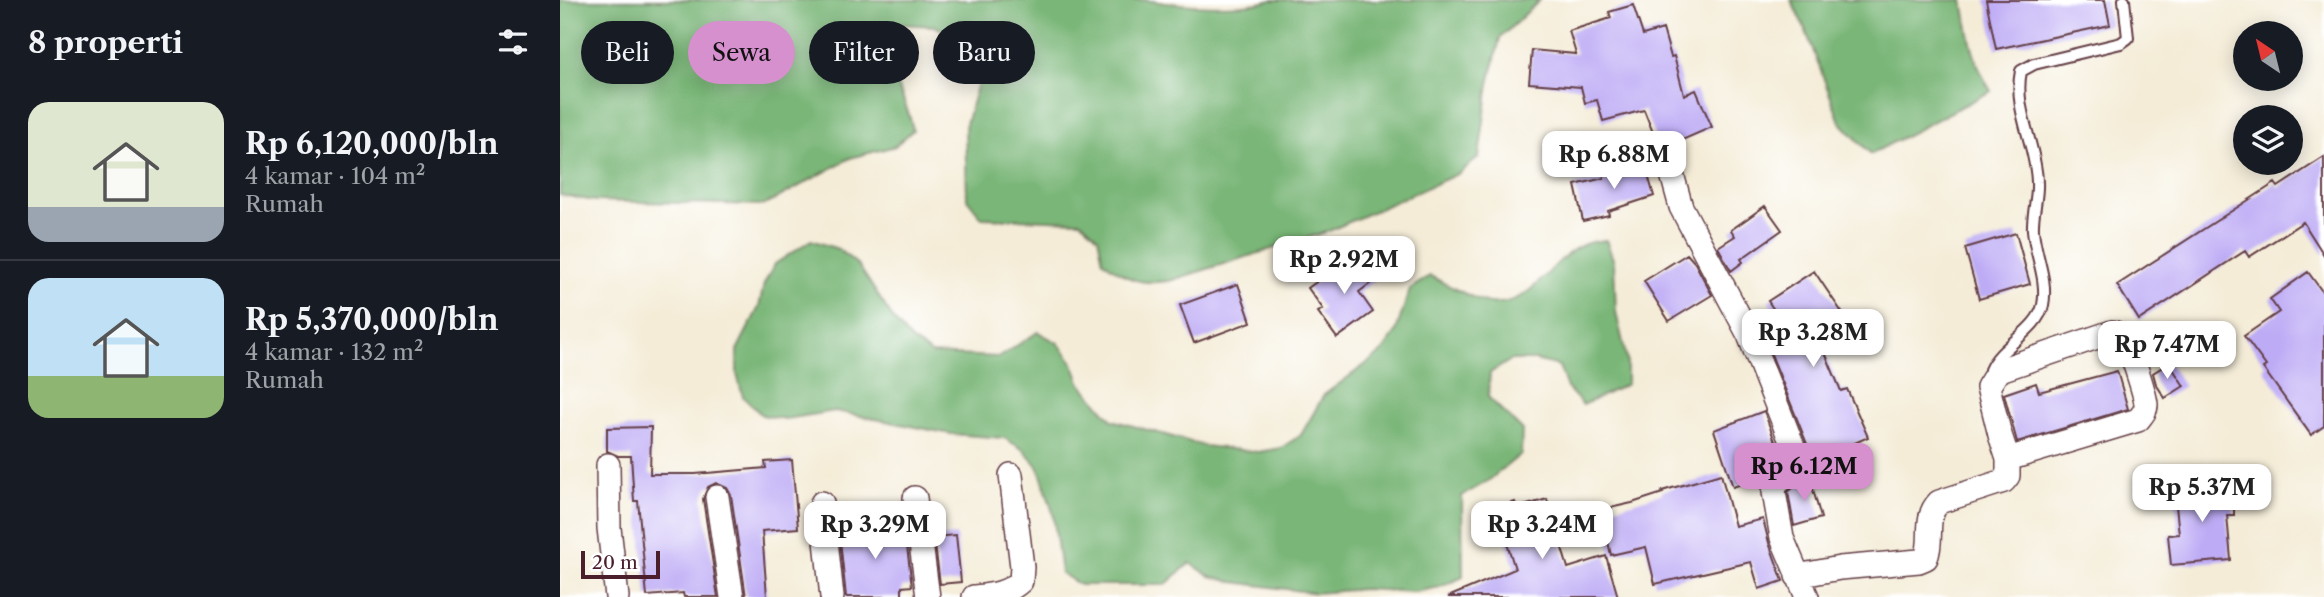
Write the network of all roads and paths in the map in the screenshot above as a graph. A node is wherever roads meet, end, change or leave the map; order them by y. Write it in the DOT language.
graph roads {
  1 [pos="2124,0"];
  2 [pos="1667,156"];
  3 [pos="1988,387"];
  4 [pos="2008,459"];
  5 [pos="608,465"];
  6 [pos="1011,475"];
  7 [pos="717,497"];
  8 [pos="915,498"];
  9 [pos="822,503"];
  10 [pos="1802,587"];
  11 [pos="617,597"];
  12 [pos="732,597"];
  13 [pos="832,597"];
  14 [pos="928,597"];
  15 [pos="974,597"];
  1 -- 3 [label="lane"];
  2 -- 10 [label="street"];
  3 -- 4 [label="street"];
  3 -- 4 [label="street"];
  4 -- 10 [label="street"];
  5 -- 11 [label="street"];
  6 -- 15 [label="street"];
  7 -- 12 [label="street"];
  8 -- 14 [label="street"];
  9 -- 13 [label="street"];
}
